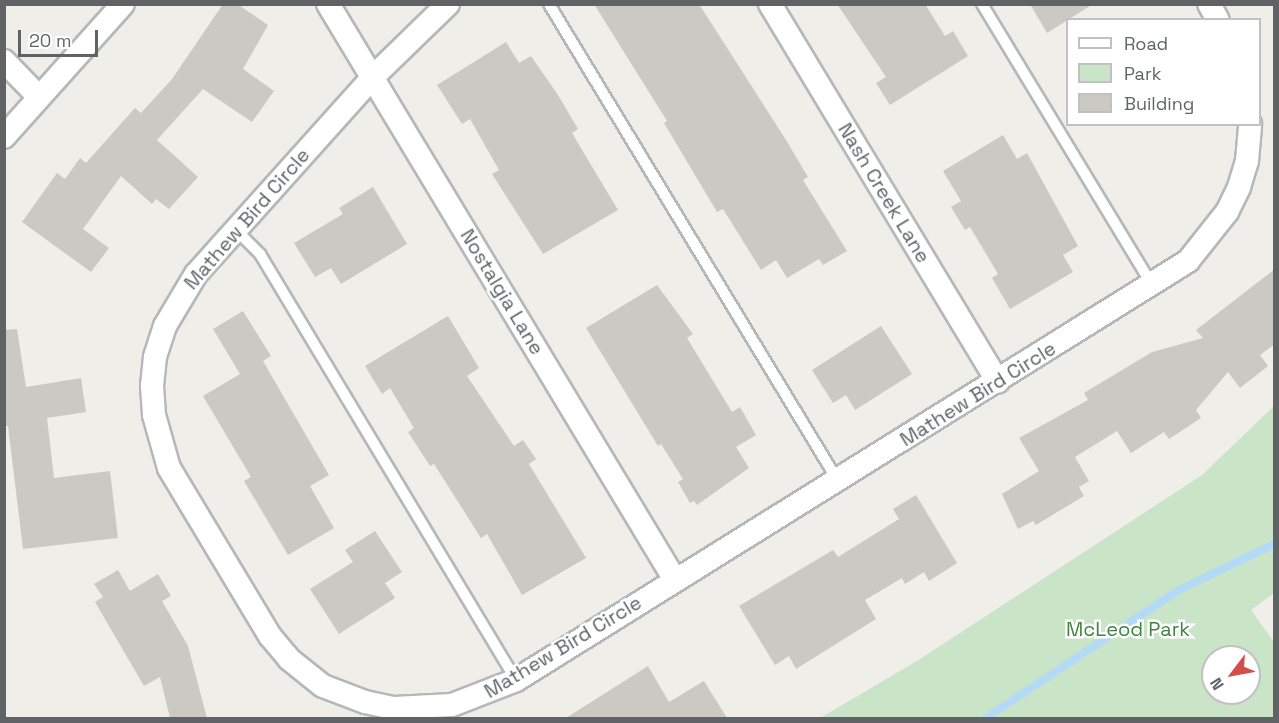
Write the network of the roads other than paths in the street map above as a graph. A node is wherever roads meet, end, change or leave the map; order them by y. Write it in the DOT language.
graph roads {
  1 [pos="123,4"];
  2 [pos="328,4"];
  3 [pos="448,4"];
  4 [pos="549,4"];
  5 [pos="770,4"];
  6 [pos="982,4"];
  7 [pos="1209,4"];
  8 [pos="1217,18"];
  9 [pos="4,61"];
  10 [pos="372,78"];
  11 [pos="39,97"];
  12 [pos="1250,126"];
  13 [pos="4,137"];
  14 [pos="236,230"];
  15 [pos="1152,285"];
  16 [pos="998,382"];
  17 [pos="838,481"];
  18 [pos="675,580"];
  19 [pos="516,680"];
  1 -- 11 [label="street"];
  2 -- 10 [label="street, Nostalgia Lane"];
  3 -- 10 [label="street, Mathew Bird Circle"];
  4 -- 17 [label="lane"];
  5 -- 16 [label="street, Nash Creek Lane"];
  6 -- 15 [label="lane"];
  7 -- 8 [label="street"];
  9 -- 11 [label="street"];
  10 -- 14 [label="street, Mathew Bird Circle"];
  10 -- 18 [label="street, Nostalgia Lane"];
  11 -- 13 [label="street"];
  12 -- 15 [label="street, Mathew Bird Circle"];
  14 -- 19 [label="lane"];
  14 -- 19 [label="street, Mathew Bird Circle"];
  15 -- 16 [label="street, Mathew Bird Circle"];
  16 -- 17 [label="street, Mathew Bird Circle"];
  17 -- 18 [label="street, Mathew Bird Circle"];
  18 -- 19 [label="street, Mathew Bird Circle"];
}
